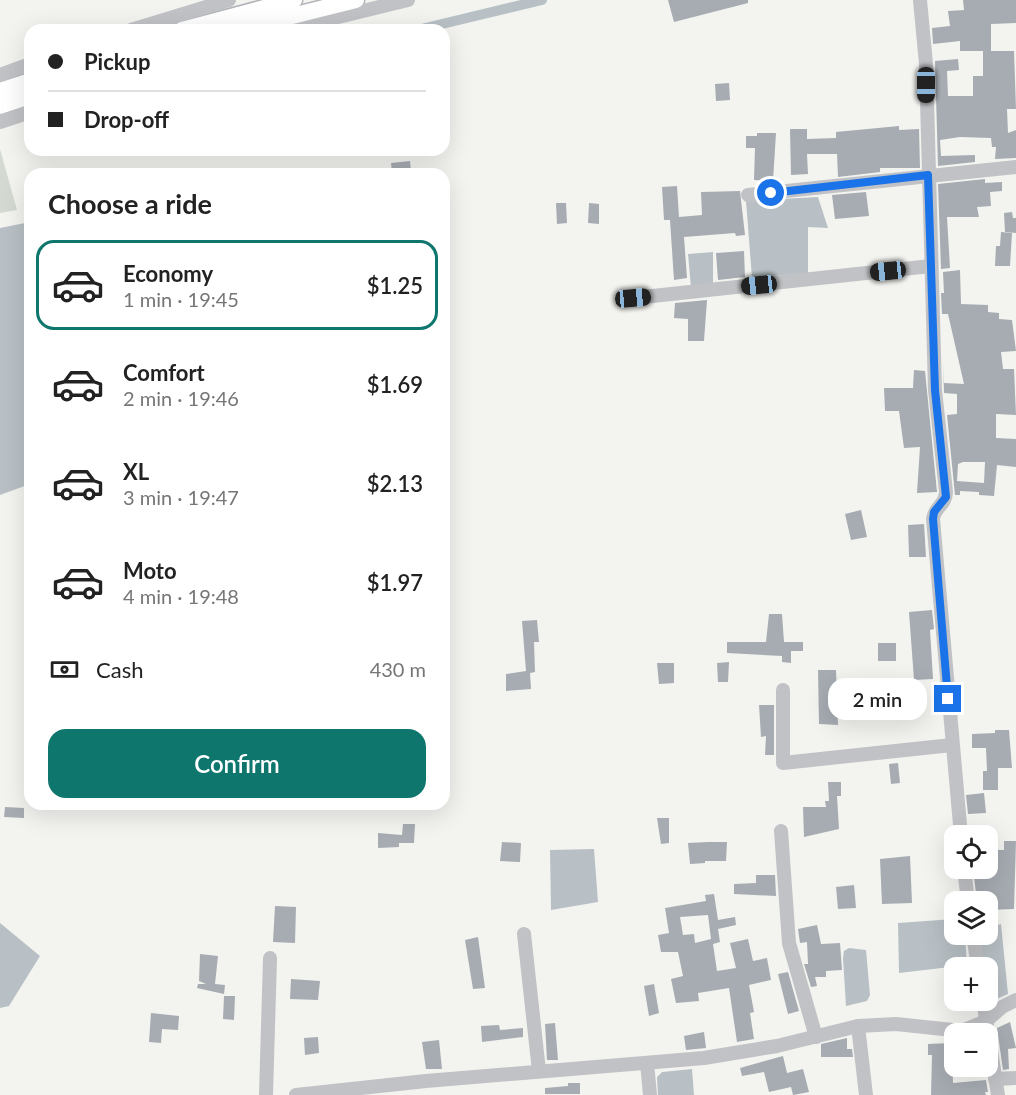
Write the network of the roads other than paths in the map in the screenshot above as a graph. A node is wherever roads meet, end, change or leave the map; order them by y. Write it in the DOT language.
graph roads {
  1 [pos="229,0"];
  2 [pos="294,0"];
  3 [pos="356,0"];
  4 [pos="408,0"];
  5 [pos="920,0"];
  6 [pos="151,24"];
  7 [pos="204,24"];
  8 [pos="260,24"];
  9 [pos="310,24"];
  10 [pos="24,66"];
  11 [pos="0,75"];
  12 [pos="24,83"];
  13 [pos="0,92"];
  14 [pos="24,98"];
  15 [pos="0,106"];
  16 [pos="24,114"];
  17 [pos="0,122"];
  18 [pos="1016,167"];
  19 [pos="928,175"];
  20 [pos="748,195"];
  21 [pos="931,266"];
  22 [pos="633,298"];
  23 [pos="783,690"];
  24 [pos="952,745"];
  25 [pos="960,825"];
  26 [pos="781,831"];
  27 [pos="524,934"];
  28 [pos="270,958"];
  29 [pos="1016,1000"];
  30 [pos="985,1011"];
  31 [pos="986,1021"];
  32 [pos="858,1026"];
  33 [pos="816,1037"];
  34 [pos="647,1063"];
  35 [pos="539,1071"];
  36 [pos="1016,1078"];
  37 [pos="995,1079"];
  38 [pos="427,1088"];
  39 [pos="266,1095"];
  40 [pos="296,1095"];
  41 [pos="650,1095"];
  42 [pos="867,1095"];
  43 [pos="998,1095"];
  1 -- 6 [label="street"];
  2 -- 7 [label="main road"];
  3 -- 8 [label="main road"];
  4 -- 9 [label="street"];
  5 -- 19 [label="street"];
  10 -- 11 [label="street"];
  12 -- 13 [label="main road"];
  14 -- 15 [label="main road"];
  16 -- 17 [label="street"];
  18 -- 19 [label="street"];
  19 -- 20 [label="street"];
  19 -- 21 [label="street"];
  21 -- 22 [label="street"];
  21 -- 24 [label="street"];
  23 -- 24 [label="street"];
  24 -- 25 [label="street"];
  26 -- 33 [label="street"];
  27 -- 35 [label="street"];
  28 -- 39 [label="street"];
  29 -- 31 [label="street"];
  30 -- 31 [label="street"];
  31 -- 32 [label="street"];
  31 -- 37 [label="street"];
  32 -- 33 [label="street"];
  32 -- 42 [label="street"];
  33 -- 34 [label="street"];
  34 -- 35 [label="street"];
  34 -- 41 [label="street"];
  35 -- 38 [label="street"];
  36 -- 37 [label="street"];
  37 -- 43 [label="street"];
  38 -- 40 [label="street"];
}
